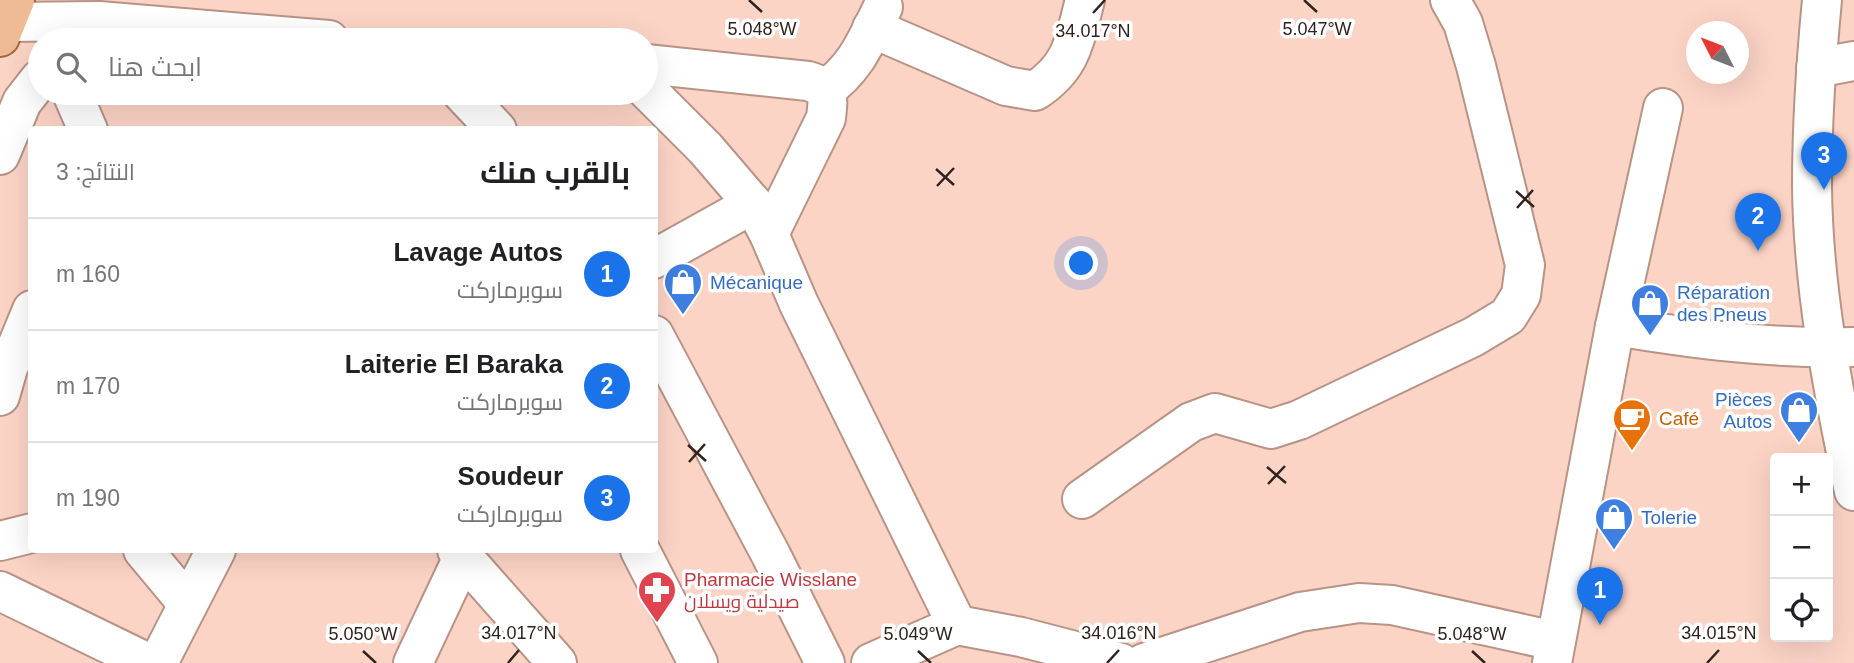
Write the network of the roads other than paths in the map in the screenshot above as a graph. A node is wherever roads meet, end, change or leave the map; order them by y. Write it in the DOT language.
graph roads {
  1 [pos="1086,0"];
  2 [pos="1450,0"];
  3 [pos="1822,0"];
  4 [pos="22,24"];
  5 [pos="184,28"];
  6 [pos="1854,61"];
  7 [pos="658,65"];
  8 [pos="1816,68"];
  9 [pos="825,90"];
  10 [pos="28,94"];
  11 [pos="658,101"];
  12 [pos="77,105"];
  13 [pos="473,105"];
  14 [pos="1663,108"];
  15 [pos="86,126"];
  16 [pos="493,126"];
  17 [pos="0,155"];
  18 [pos="761,219"];
  19 [pos="658,258"];
  20 [pos="28,320"];
  21 [pos="1615,326"];
  22 [pos="658,343"];
  23 [pos="1841,347"];
  24 [pos="0,396"];
  25 [pos="1854,491"];
  26 [pos="1082,499"];
  27 [pos="28,534"];
  28 [pos="0,541"];
  29 [pos="146,553"];
  30 [pos="214,553"];
  31 [pos="460,553"];
  32 [pos="642,553"];
  33 [pos="3,593"];
  34 [pos="188,604"];
  35 [pos="957,625"];
  36 [pos="1553,652"];
  37 [pos="148,663"];
  38 [pos="158,663"];
  39 [pos="413,663"];
  40 [pos="557,663"];
  41 [pos="698,663"];
  42 [pos="825,663"];
  43 [pos="871,663"];
  44 [pos="1121,663"];
  45 [pos="1144,663"];
  1 -- 9 [label="street"];
  2 -- 26 [label="street"];
  3 -- 8 [label="street"];
  4 -- 5 [label="street"];
  6 -- 8 [label="street"];
  7 -- 9 [label="street"];
  8 -- 23 [label="street"];
  9 -- 18 [label="street"];
  10 -- 17 [label="street"];
  11 -- 18 [label="street"];
  12 -- 15 [label="street"];
  13 -- 16 [label="street"];
  14 -- 21 [label="street"];
  18 -- 19 [label="street"];
  18 -- 35 [label="street"];
  20 -- 24 [label="street"];
  21 -- 23 [label="street"];
  21 -- 36 [label="street"];
  22 -- 42 [label="street"];
  23 -- 25 [label="street"];
  27 -- 28 [label="street"];
  29 -- 34 [label="street"];
  30 -- 34 [label="street"];
  31 -- 39 [label="street"];
  31 -- 40 [label="street"];
  32 -- 41 [label="street"];
  33 -- 37 [label="street"];
  34 -- 38 [label="street"];
  35 -- 43 [label="street"];
  35 -- 44 [label="street"];
  36 -- 45 [label="street"];
}
